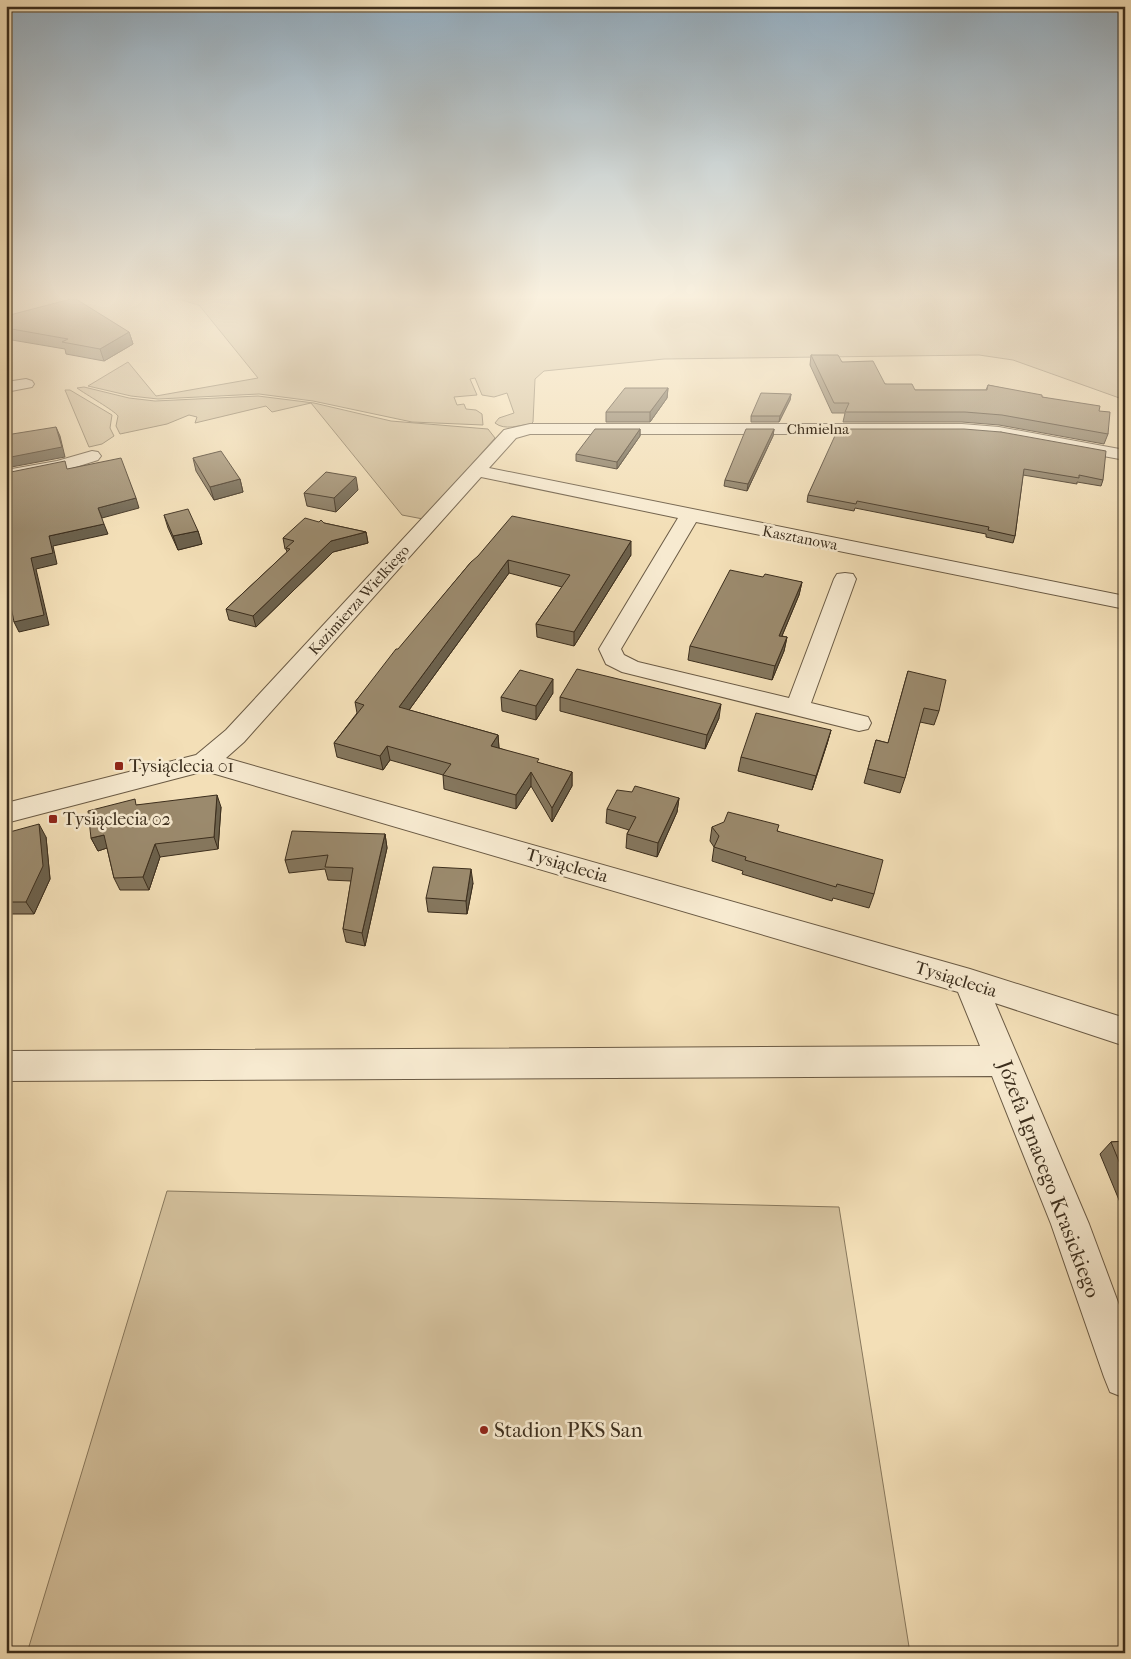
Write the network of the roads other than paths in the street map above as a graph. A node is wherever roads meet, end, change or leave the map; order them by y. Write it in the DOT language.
graph roads {
  1 [pos="26,384"];
  2 [pos="6,387"];
  3 [pos="510,434"];
  4 [pos="1125,455"];
  5 [pos="92,456"];
  6 [pos="476,471"];
  7 [pos="6,476"];
  8 [pos="690,515"];
  9 [pos="845,578"];
  10 [pos="1125,603"];
  11 [pos="796,708"];
  12 [pos="859,723"];
  13 [pos="205,762"];
  14 [pos="7,808"];
  15 [pos="970,982"];
  16 [pos="1125,1032"];
  17 [pos="1004,1061"];
  18 [pos="6,1066"];
  19 [pos="1125,1377"];
  1 -- 2 [label="street"];
  3 -- 4 [label="street, Chmielna"];
  3 -- 6 [label="street, Kazimierza Wielkiego"];
  5 -- 7 [label="street"];
  6 -- 8 [label="street, Kasztanowa"];
  6 -- 13 [label="street, Kazimierza Wielkiego"];
  8 -- 10 [label="street, Kasztanowa"];
  8 -- 11 [label="street"];
  9 -- 11 [label="street"];
  11 -- 12 [label="street"];
  13 -- 14 [label="street, Tysiąclecia"];
  13 -- 15 [label="street, Tysiąclecia"];
  15 -- 16 [label="street, Tysiąclecia"];
  15 -- 17 [label="street, Józefa Ignacego Krasickiego"];
  17 -- 18 [label="street"];
  17 -- 19 [label="street, Józefa Ignacego Krasickiego"];
}
